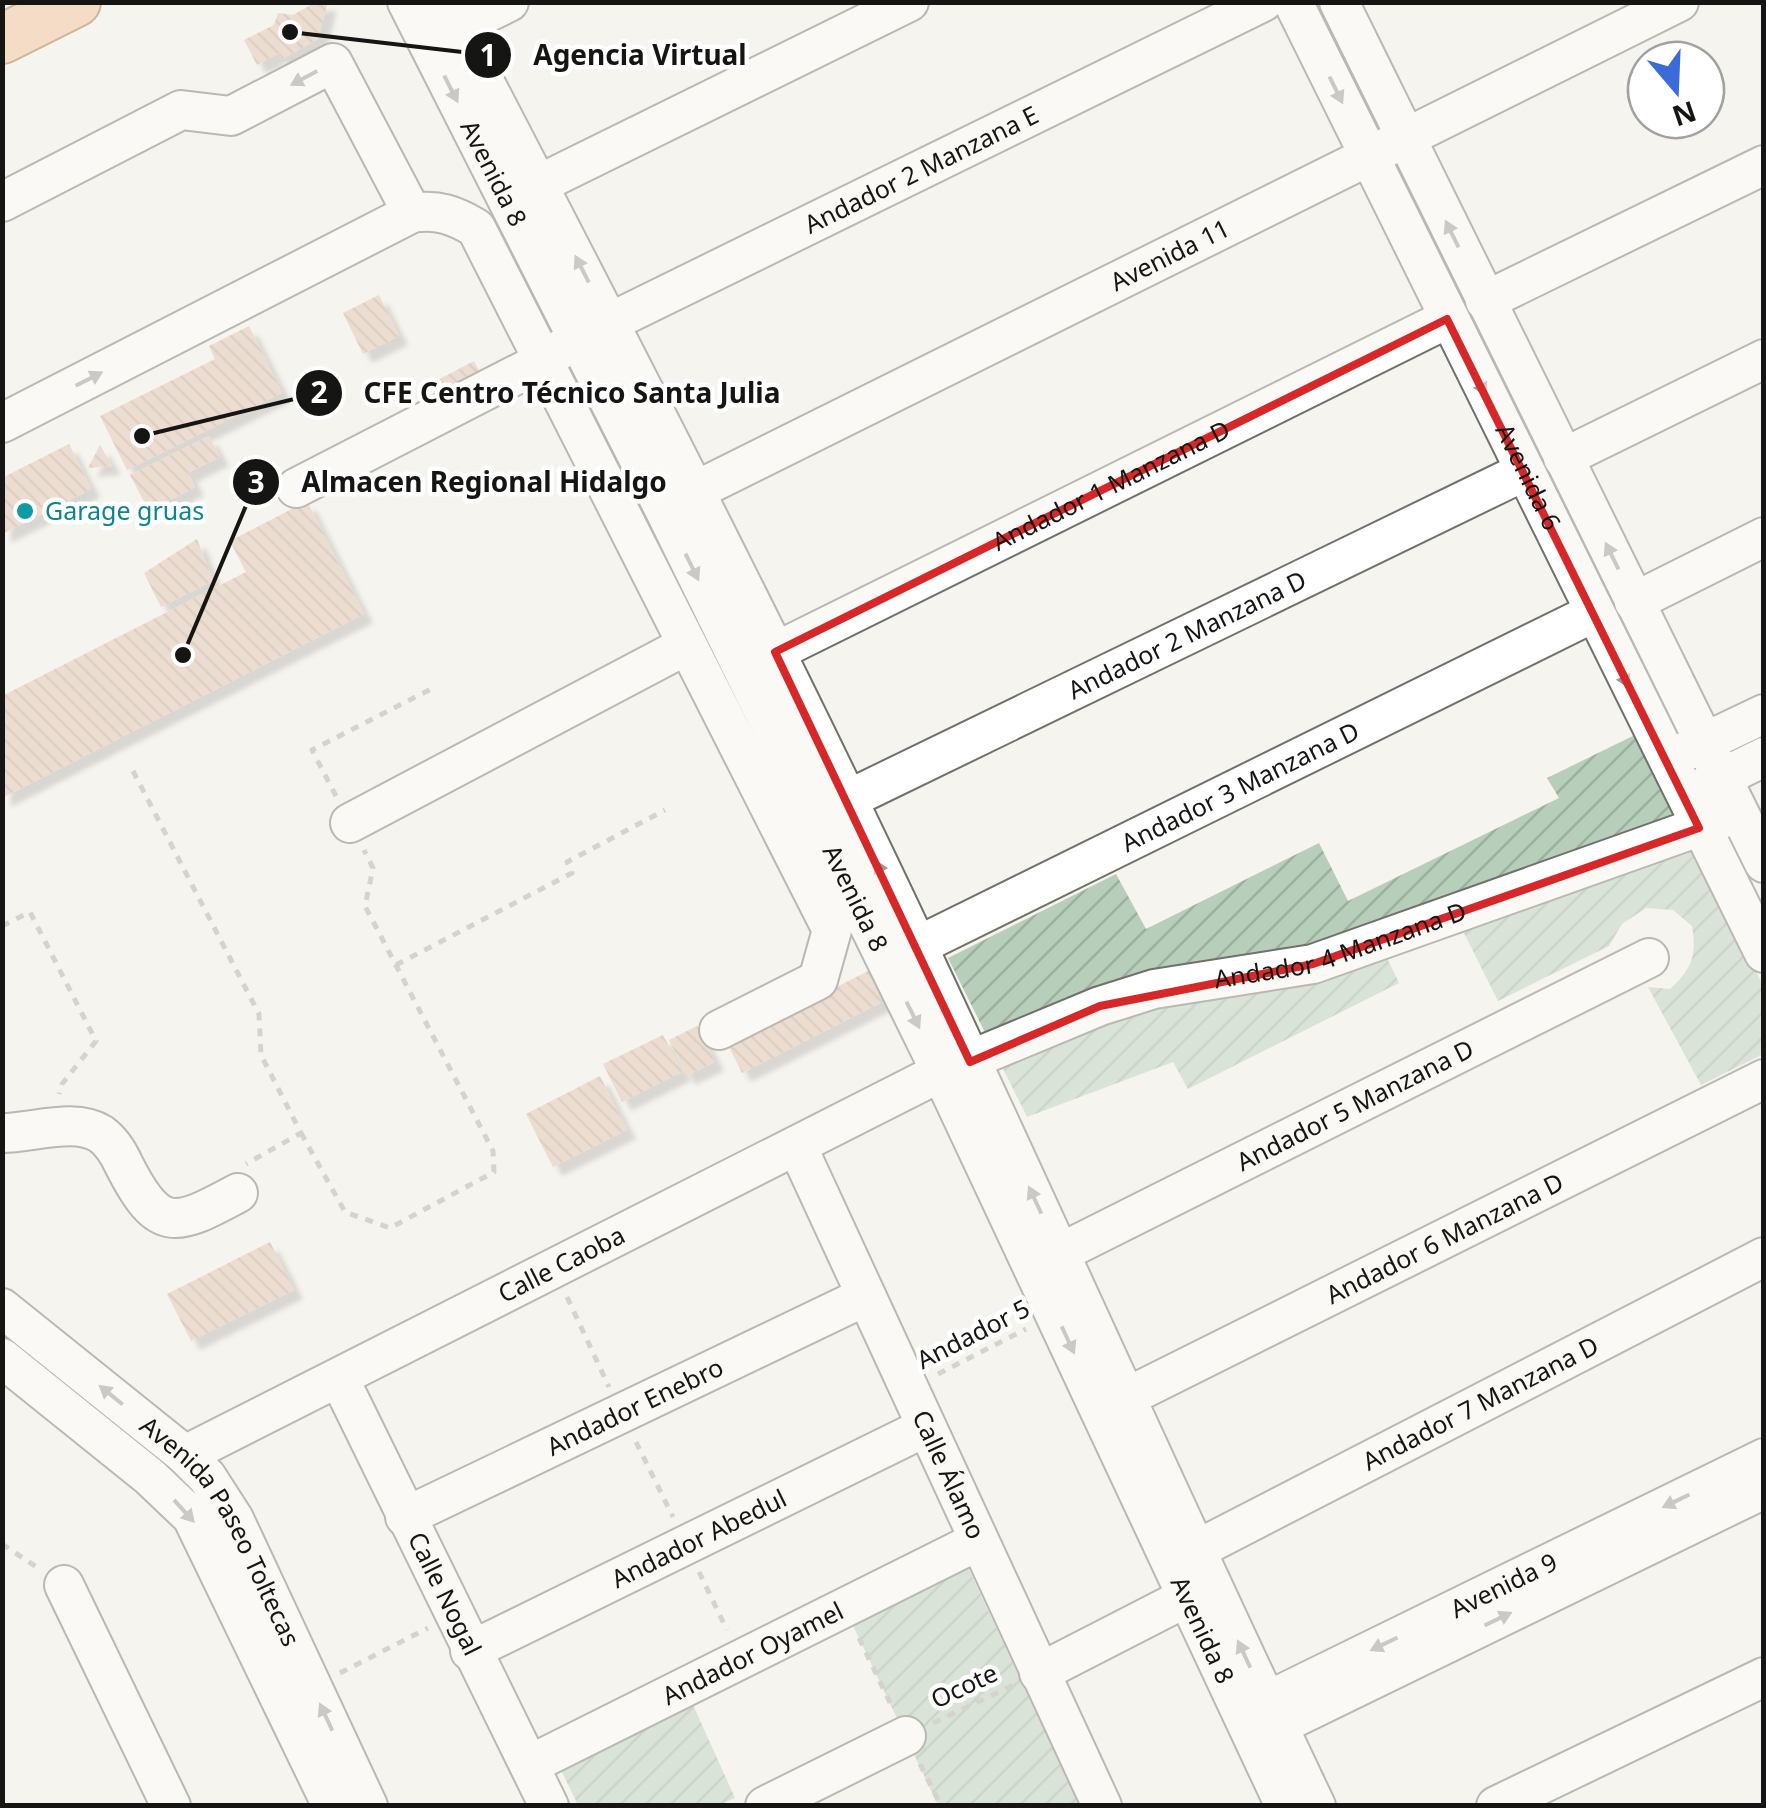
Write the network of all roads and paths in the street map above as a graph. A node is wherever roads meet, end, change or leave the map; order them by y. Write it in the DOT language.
graph roads {
  1 [pos="76,2"];
  2 [pos="407,2"];
  3 [pos="509,2"];
  4 [pos="909,2"];
  5 [pos="1263,2"];
  6 [pos="1294,2"];
  7 [pos="1338,2"];
  8 [pos="1679,2"];
  9 [pos="450,16"];
  10 [pos="2,39"];
  11 [pos="1406,138"];
  12 [pos="1368,158"];
  13 [pos="1764,164"];
  14 [pos="524,192"];
  15 [pos="2,202"];
  16 [pos="412,213"];
  17 [pos="1486,300"];
  18 [pos="1447,319"];
  19 [pos="594,330"];
  20 [pos="1764,358"];
  21 [pos="543,361"];
  22 [pos="2,423"];
  23 [pos="1563,458"];
  24 [pos="1525,471"];
  25 [pos="296,488"];
  26 [pos="678,500"];
  27 [pos="1764,538"];
  28 [pos="1634,602"];
  29 [pos="1593,614"];
  30 [pos="688,645"];
  31 [pos="775,652"];
  32 [pos="433,688"];
  33 [pos="1764,714"];
  34 [pos="1704,743"];
  35 [pos="1764,756"];
  36 [pos="1666,762"];
  37 [pos="133,771"];
  38 [pos="1721,778"];
  39 [pos="847,800"];
  40 [pos="664,810"];
  41 [pos="1691,812"];
  42 [pos="1738,812"];
  43 [pos="350,823"];
  44 [pos="1764,863"];
  45 [pos="2,926"];
  46 [pos="1764,953"];
  47 [pos="902,954"];
  48 [pos="1649,958"];
  49 [pos="396,966"];
  50 [pos="719,1030"];
  51 [pos="956,1067"];
  52 [pos="1764,1079"];
  53 [pos="52,1126"];
  54 [pos="2,1133"];
  55 [pos="302,1133"];
  56 [pos="797,1146"];
  57 [pos="238,1194"];
  58 [pos="1060,1253"];
  59 [pos="1764,1257"];
  60 [pos="553,1268"];
  61 [pos="866,1296"];
  62 [pos="2,1308"];
  63 [pos="1056,1314"];
  64 [pos="2,1358"];
  65 [pos="76,1367"];
  66 [pos="340,1380"];
  67 [pos="909,1389"];
  68 [pos="52,1397"];
  69 [pos="1127,1397"];
  70 [pos="622,1413"];
  71 [pos="926,1427"];
  72 [pos="185,1455"];
  73 [pos="1764,1458"];
  74 [pos="1764,1489"];
  75 [pos="406,1517"];
  76 [pos="978,1540"];
  77 [pos="2,1544"];
  78 [pos="686,1545"];
  79 [pos="1196,1550"];
  80 [pos="64,1586"];
  81 [pos="1187,1598"];
  82 [pos="453,1616"];
  83 [pos="470,1652"];
  84 [pos="741,1660"];
  85 [pos="1039,1674"];
  86 [pos="1764,1678"];
  87 [pos="312,1687"];
  88 [pos="1259,1720"];
  89 [pos="906,1736"];
  90 [pos="529,1765"];
  91 [pos="171,1806"];
  92 [pos="332,1806"];
  93 [pos="368,1806"];
  94 [pos="549,1806"];
  95 [pos="766,1806"];
  96 [pos="1102,1806"];
  97 [pos="1285,1806"];
  98 [pos="1316,1806"];
  99 [pos="1496,1806"];
  1 -- 10 [label="main road"];
  2 -- 14 [label="street, Avenida 8, one-way"];
  3 -- 9 [label="street"];
  4 -- 14 [label="street"];
  5 -- 19 [label="street, Andador 2 Manzana E"];
  6 -- 12 [label="street, Avenida 6, one-way"];
  7 -- 11 [label="street, Avenida 6"];
  8 -- 11 [label="street, Avenida 11"];
  9 -- 14 [label="street, Avenida 8"];
  11 -- 12 [label="street, Avenida 11"];
  17 -- 11 [label="street, Avenida 6, one-way"];
  12 -- 18 [label="street, Avenida 6"];
  12 -- 26 [label="street, Avenida 11"];
  13 -- 17 [label="street"];
  14 -- 19 [label="street, Avenida 8"];
  16 -- 15 [label="street, one-way"];
  16 -- 21 [label="street"];
  22 -- 16 [label="street, one-way"];
  17 -- 23 [label="street, Avenida 6"];
  18 -- 24 [label="street, Avenida 6, one-way"];
  18 -- 31 [label="street, Andador 1 Manzana D"];
  19 -- 21 [label="street, Andador 2 Manzana E"];
  19 -- 26 [label="street, Avenida 8"];
  20 -- 23 [label="street"];
  21 -- 25 [label="street, Andador 2 Manzana E"];
  21 -- 30 [label="street"];
  28 -- 23 [label="street, Avenida 6, one-way"];
  24 -- 29 [label="street, Avenida 6"];
  24 -- 39 [label="street, Andador 2 Manzana D"];
  26 -- 31 [label="street, Avenida 8"];
  26 -- 47 [label="street, Avenida 8, one-way"];
  27 -- 28 [label="street"];
  28 -- 34 [label="street, Avenida 6"];
  29 -- 36 [label="street, Avenida 6, one-way"];
  29 -- 47 [label="street, Andador 3 Manzana D"];
  30 -- 43 [label="street"];
  30 -- 50 [label="street"];
  31 -- 39 [label="street, Avenida 8"];
  32 -- 43 [label="path"];
  33 -- 34 [label="street"];
  34 -- 36 [label="street"];
  34 -- 38 [label="street, Avenida 6"];
  35 -- 38 [label="street"];
  36 -- 41 [label="street, Avenida 6"];
  37 -- 55 [label="path"];
  38 -- 41 [label="street"];
  38 -- 42 [label="street, Avenida 6"];
  47 -- 39 [label="street, Avenida 8, one-way"];
  40 -- 49 [label="path"];
  41 -- 42 [label="street, Andador 4 Manzana D"];
  41 -- 46 [label="street, Avenida 6"];
  41 -- 51 [label="street, Andador 4 Manzana D"];
  42 -- 44 [label="street, Avenida 6"];
  43 -- 49 [label="path"];
  45 -- 53 [label="path"];
  47 -- 51 [label="street, Avenida 8"];
  48 -- 58 [label="street, Andador 5 Manzana D"];
  49 -- 55 [label="path"];
  51 -- 56 [label="street, Calle Caoba"];
  58 -- 51 [label="street, Avenida 8, one-way"];
  51 -- 63 [label="street, Avenida 8"];
  52 -- 69 [label="street, Andador 6 Manzana D"];
  53 -- 54 [label="street"];
  53 -- 57 [label="street"];
  55 -- 57 [label="path"];
  56 -- 60 [label="street, Calle Caoba"];
  56 -- 61 [label="street, Calle Álamo"];
  58 -- 69 [label="street, Avenida 8"];
  59 -- 79 [label="street, Andador 7 Manzana D"];
  60 -- 66 [label="street, Calle Caoba"];
  60 -- 70 [label="path"];
  61 -- 67 [label="street, Calle Álamo"];
  61 -- 70 [label="street, Andador Enebro"];
  62 -- 65 [label="street, Avenida Paseo Toltecas"];
  63 -- 67 [label="path, Andador 5"];
  63 -- 81 [label="street, Avenida 8, one-way"];
  64 -- 68 [label="street, Avenida Paseo Toltecas"];
  65 -- 68 [label="street"];
  72 -- 65 [label="street, Avenida Paseo Toltecas, one-way"];
  66 -- 72 [label="street, Calle Caoba"];
  66 -- 75 [label="street, Calle Nogal"];
  67 -- 71 [label="street, Calle Álamo"];
  68 -- 92 [label="street, Avenida Paseo Toltecas, one-way"];
  69 -- 79 [label="street, Avenida 8"];
  70 -- 75 [label="street, Andador Enebro"];
  70 -- 78 [label="path"];
  71 -- 76 [label="street, Calle Álamo"];
  71 -- 78 [label="street, Andador Abedul"];
  72 -- 87 [label="street, Avenida Paseo Toltecas"];
  73 -- 88 [label="street, Avenida 9, one-way"];
  88 -- 74 [label="street, Avenida 9, one-way"];
  75 -- 82 [label="street, Calle Nogal"];
  76 -- 84 [label="street, Andador Oyamel"];
  76 -- 85 [label="street, Calle Álamo"];
  77 -- 80 [label="path"];
  78 -- 83 [label="street, Andador Abedul"];
  78 -- 84 [label="path"];
  88 -- 79 [label="street, Avenida 8, one-way"];
  80 -- 91 [label="street"];
  81 -- 85 [label="street"];
  81 -- 88 [label="street, Avenida 8"];
  82 -- 83 [label="street, Calle Nogal"];
  82 -- 87 [label="path"];
  83 -- 90 [label="street, Calle Nogal"];
  84 -- 90 [label="street, Andador Oyamel"];
  85 -- 89 [label="path, Ocote"];
  85 -- 96 [label="street, Calle Álamo"];
  86 -- 99 [label="street"];
  93 -- 87 [label="street, Avenida Paseo Toltecas, one-way"];
  88 -- 97 [label="street, Avenida 8"];
  88 -- 98 [label="street, Avenida 8"];
  89 -- 95 [label="street"];
  90 -- 94 [label="street, Calle Nogal"];
}
